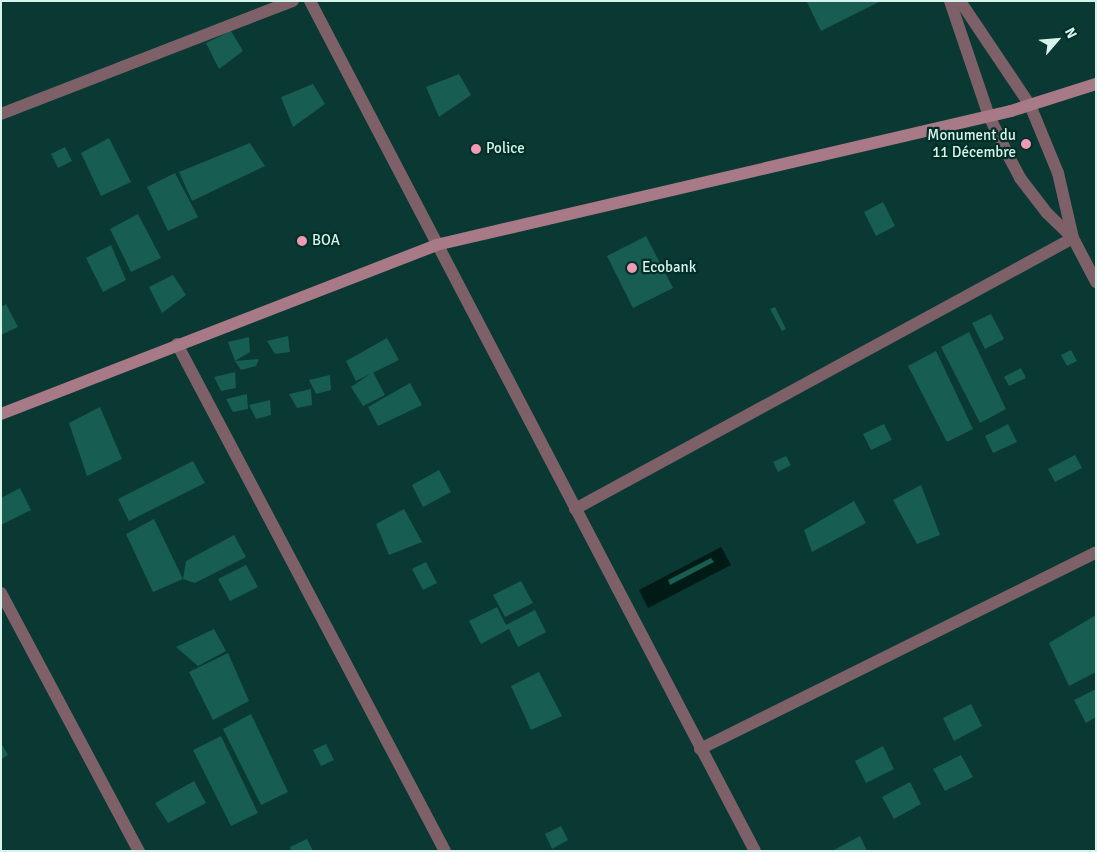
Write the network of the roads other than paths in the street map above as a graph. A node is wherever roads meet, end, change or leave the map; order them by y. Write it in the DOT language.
graph roads {
  1 [pos="293,1"];
  2 [pos="310,1"];
  3 [pos="950,1"];
  4 [pos="960,1"];
  5 [pos="1096,84"];
  6 [pos="1030,105"];
  7 [pos="1,114"];
  8 [pos="989,116"];
  9 [pos="1073,238"];
  10 [pos="436,245"];
  11 [pos="1096,282"];
  12 [pos="177,344"];
  13 [pos="1,414"];
  14 [pos="575,509"];
  15 [pos="1096,552"];
  16 [pos="1,593"];
  17 [pos="700,749"];
  18 [pos="138,851"];
  19 [pos="445,851"];
  20 [pos="755,851"];
  1 -- 7 [label="street"];
  2 -- 10 [label="street"];
  3 -- 8 [label="street"];
  4 -- 6 [label="street"];
  5 -- 6 [label="main road"];
  6 -- 8 [label="main road"];
  6 -- 9 [label="street"];
  8 -- 9 [label="street"];
  8 -- 10 [label="main road"];
  9 -- 11 [label="street"];
  9 -- 14 [label="street"];
  10 -- 12 [label="main road"];
  10 -- 14 [label="street"];
  12 -- 13 [label="main road"];
  12 -- 19 [label="street"];
  14 -- 17 [label="street"];
  15 -- 17 [label="street"];
  16 -- 18 [label="street"];
  17 -- 20 [label="street"];
}
